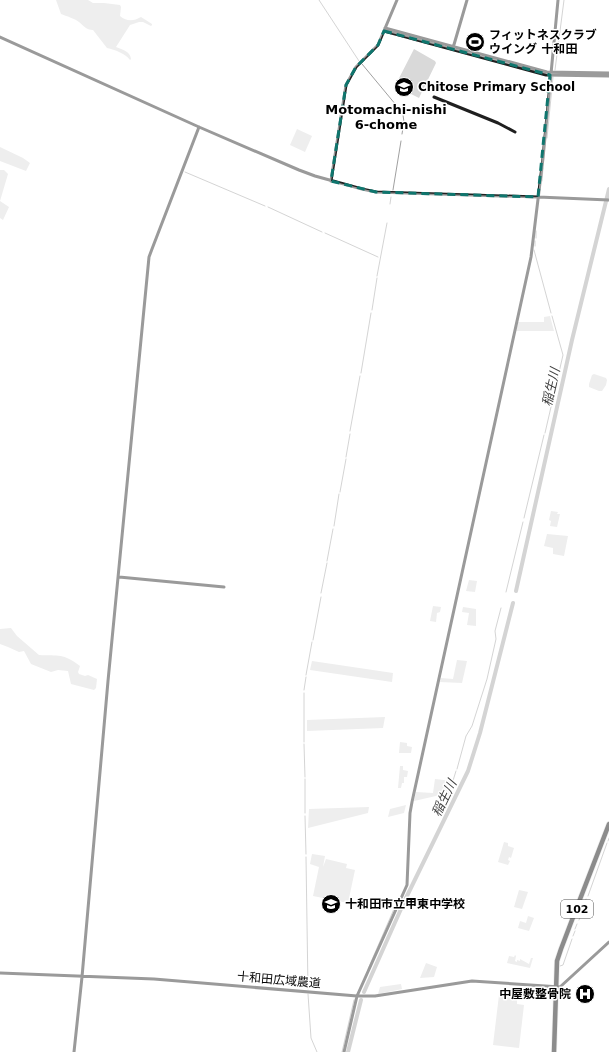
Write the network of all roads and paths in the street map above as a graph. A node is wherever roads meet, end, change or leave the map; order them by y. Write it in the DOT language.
graph roads {
  1 [pos="397,0"];
  2 [pos="467,0"];
  3 [pos="558,0"];
  4 [pos="385,30"];
  5 [pos="0,37"];
  6 [pos="453,48"];
  7 [pos="550,74"];
  8 [pos="609,74"];
  9 [pos="434,97"];
  10 [pos="199,127"];
  11 [pos="515,132"];
  12 [pos="332,181"];
  13 [pos="538,197"];
  14 [pos="607,200"];
  15 [pos="119,576"];
  16 [pos="224,587"];
  17 [pos="609,824"];
  18 [pos="609,942"];
  19 [pos="0,973"];
  20 [pos="82,977"];
  21 [pos="556,986"];
  22 [pos="357,996"];
  23 [pos="74,1052"];
  24 [pos="344,1052"];
  25 [pos="554,1052"];
  1 -- 4 [label="street"];
  2 -- 6 [label="street"];
  3 -- 7 [label="street"];
  4 -- 6 [label="street"];
  4 -- 12 [label="street"];
  5 -- 10 [label="street"];
  6 -- 7 [label="street"];
  7 -- 8 [label="street"];
  7 -- 13 [label="street"];
  9 -- 11 [label="street"];
  10 -- 12 [label="street"];
  10 -- 15 [label="street"];
  12 -- 13 [label="street"];
  13 -- 14 [label="street"];
  13 -- 22 [label="street"];
  15 -- 16 [label="street"];
  15 -- 20 [label="street"];
  17 -- 21 [label="highway, 102"];
  18 -- 21 [label="street"];
  19 -- 20 [label="street, 十和田広域農道"];
  20 -- 22 [label="street, 十和田広域農道"];
  20 -- 23 [label="street"];
  21 -- 22 [label="street, 十和田広域農道"];
  21 -- 25 [label="highway, 102"];
  22 -- 24 [label="street"];
}
